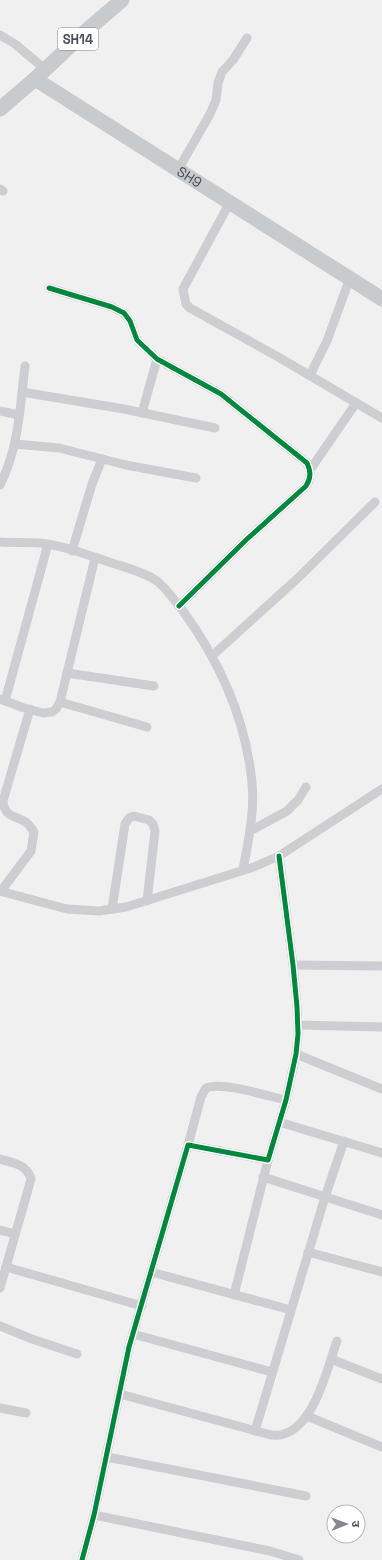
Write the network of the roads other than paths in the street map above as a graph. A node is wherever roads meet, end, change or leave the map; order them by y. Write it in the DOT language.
graph roads {
  1 [pos="114,3"];
  2 [pos="0,35"];
  3 [pos="247,38"];
  4 [pos="41,74"];
  5 [pos="0,109"];
  6 [pos="178,170"];
  7 [pos="230,202"];
  8 [pos="350,278"];
  9 [pos="49,288"];
  10 [pos="382,299"];
  11 [pos="157,359"];
  12 [pos="25,366"];
  13 [pos="310,375"];
  14 [pos="22,392"];
  15 [pos="356,403"];
  16 [pos="0,411"];
  17 [pos="142,413"];
  18 [pos="19,415"];
  19 [pos="382,418"];
  20 [pos="215,428"];
  21 [pos="15,444"];
  22 [pos="102,459"];
  23 [pos="310,470"];
  24 [pos="196,478"];
  25 [pos="0,485"];
  26 [pos="375,502"];
  27 [pos="0,542"];
  28 [pos="48,544"];
  29 [pos="72,551"];
  30 [pos="95,558"];
  31 [pos="179,606"];
  32 [pos="212,656"];
  33 [pos="67,673"];
  34 [pos="154,686"];
  35 [pos="3,700"];
  36 [pos="60,702"];
  37 [pos="30,709"];
  38 [pos="147,727"];
  39 [pos="306,787"];
  40 [pos="382,790"];
  41 [pos="250,831"];
  42 [pos="279,856"];
  43 [pos="243,870"];
  44 [pos="1,891"];
  45 [pos="147,901"];
  46 [pos="112,909"];
  47 [pos="293,965"];
  48 [pos="382,966"];
  49 [pos="298,1025"];
  50 [pos="382,1027"];
  51 [pos="296,1054"];
  52 [pos="382,1090"];
  53 [pos="286,1100"];
  54 [pos="279,1122"];
  55 [pos="344,1141"];
  56 [pos="188,1145"];
  57 [pos="382,1153"];
  58 [pos="0,1159"];
  59 [pos="268,1160"];
  60 [pos="263,1177"];
  61 [pos="325,1197"];
  62 [pos="382,1215"];
  63 [pos="0,1230"];
  64 [pos="15,1234"];
  65 [pos="308,1252"];
  66 [pos="6,1267"];
  67 [pos="151,1272"];
  68 [pos="382,1272"];
  69 [pos="0,1288"];
  70 [pos="234,1295"];
  71 [pos="142,1306"];
  72 [pos="291,1310"];
  73 [pos="0,1326"];
  74 [pos="133,1334"];
  75 [pos="337,1341"];
  76 [pos="77,1354"];
  77 [pos="331,1358"];
  78 [pos="272,1372"];
  79 [pos="382,1379"];
  80 [pos="120,1394"];
  81 [pos="0,1408"];
  82 [pos="26,1413"];
  83 [pos="307,1416"];
  84 [pos="255,1431"];
  85 [pos="382,1447"];
  86 [pos="107,1457"];
  87 [pos="306,1496"];
  88 [pos="94,1515"];
  89 [pos="82,1560"];
  90 [pos="299,1560"];
  1 -- 4 [label="main road, SH14"];
  2 -- 4 [label="street"];
  3 -- 6 [label="street"];
  4 -- 5 [label="main road"];
  4 -- 6 [label="main road, SH9"];
  6 -- 7 [label="main road, SH9"];
  7 -- 8 [label="main road, SH9"];
  7 -- 13 [label="street"];
  8 -- 10 [label="main road, SH9"];
  8 -- 13 [label="street"];
  9 -- 11 [label="street"];
  11 -- 17 [label="street"];
  11 -- 23 [label="street"];
  12 -- 14 [label="street"];
  13 -- 15 [label="street"];
  14 -- 17 [label="street"];
  14 -- 18 [label="street"];
  15 -- 19 [label="street"];
  15 -- 23 [label="street"];
  16 -- 18 [label="street"];
  17 -- 20 [label="street"];
  18 -- 21 [label="street"];
  21 -- 22 [label="street"];
  21 -- 25 [label="street"];
  22 -- 24 [label="street"];
  22 -- 29 [label="street"];
  23 -- 31 [label="street"];
  26 -- 32 [label="street"];
  27 -- 28 [label="street"];
  28 -- 29 [label="street"];
  28 -- 35 [label="street"];
  29 -- 30 [label="street"];
  30 -- 31 [label="street"];
  30 -- 33 [label="street"];
  31 -- 32 [label="street"];
  32 -- 41 [label="street"];
  33 -- 34 [label="street"];
  33 -- 36 [label="street"];
  35 -- 37 [label="street"];
  36 -- 37 [label="street"];
  36 -- 38 [label="street"];
  37 -- 44 [label="street"];
  39 -- 41 [label="street"];
  40 -- 42 [label="street"];
  41 -- 43 [label="street"];
  42 -- 43 [label="street"];
  42 -- 47 [label="street"];
  43 -- 45 [label="street"];
  44 -- 46 [label="street"];
  45 -- 46 [label="street"];
  45 -- 46 [label="street"];
  47 -- 48 [label="street"];
  47 -- 49 [label="street"];
  49 -- 50 [label="street"];
  49 -- 51 [label="street"];
  51 -- 52 [label="street"];
  51 -- 53 [label="street"];
  53 -- 54 [label="street"];
  53 -- 56 [label="street"];
  54 -- 55 [label="street"];
  54 -- 59 [label="street"];
  55 -- 57 [label="street"];
  55 -- 61 [label="street"];
  56 -- 59 [label="street"];
  56 -- 67 [label="street"];
  58 -- 64 [label="street"];
  59 -- 60 [label="street"];
  60 -- 61 [label="street"];
  60 -- 70 [label="street"];
  61 -- 62 [label="street"];
  61 -- 65 [label="street"];
  63 -- 64 [label="street"];
  64 -- 66 [label="street"];
  65 -- 68 [label="street"];
  65 -- 72 [label="street"];
  66 -- 69 [label="street"];
  66 -- 71 [label="street"];
  67 -- 70 [label="street"];
  67 -- 71 [label="street"];
  70 -- 72 [label="street"];
  71 -- 74 [label="street"];
  72 -- 78 [label="street"];
  73 -- 76 [label="street"];
  74 -- 78 [label="street"];
  74 -- 80 [label="street"];
  75 -- 77 [label="street"];
  77 -- 79 [label="street"];
  77 -- 83 [label="street"];
  78 -- 84 [label="street"];
  80 -- 84 [label="street"];
  80 -- 86 [label="street"];
  81 -- 82 [label="street"];
  83 -- 84 [label="street"];
  83 -- 85 [label="street"];
  86 -- 87 [label="street"];
  86 -- 88 [label="street"];
  88 -- 89 [label="street"];
  88 -- 90 [label="street"];
}
